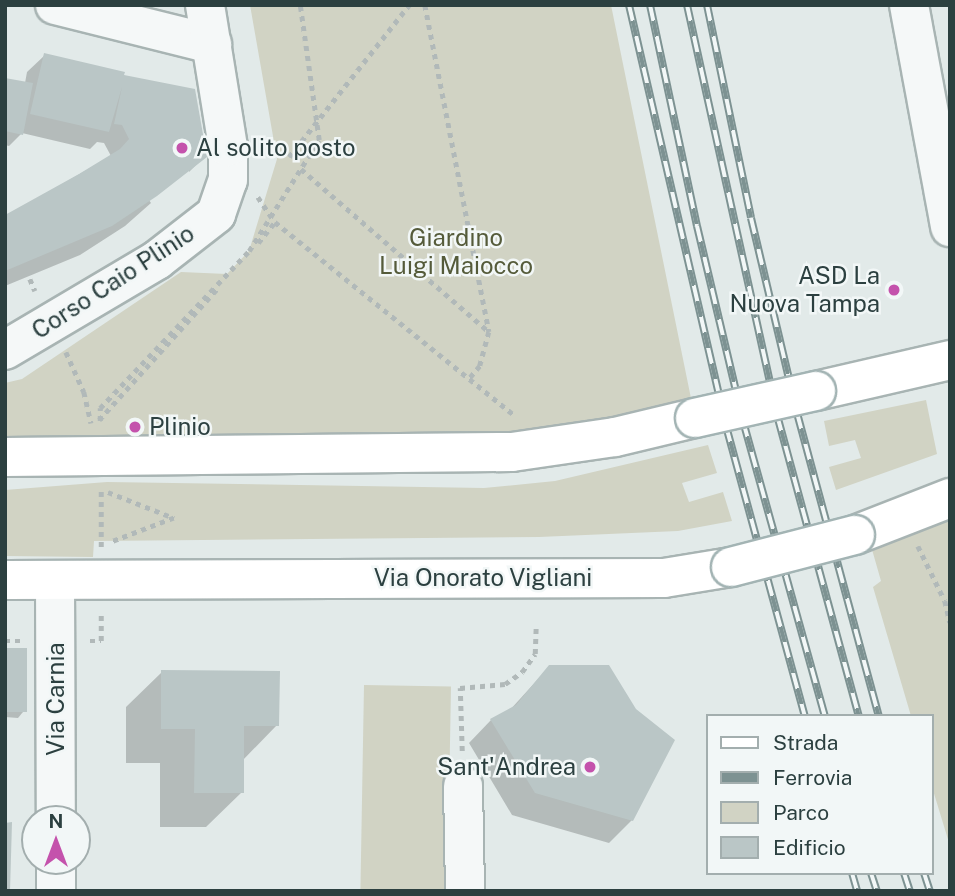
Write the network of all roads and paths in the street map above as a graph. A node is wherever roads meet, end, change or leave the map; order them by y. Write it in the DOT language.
graph roads {
  1 [pos="55,5"];
  2 [pos="205,5"];
  3 [pos="409,5"];
  4 [pos="425,5"];
  5 [pos="909,5"];
  6 [pos="212,44"];
  7 [pos="289,156"];
  8 [pos="301,169"];
  9 [pos="258,197"];
  10 [pos="275,222"];
  11 [pos="950,227"];
  12 [pos="489,332"];
  13 [pos="5,350"];
  14 [pos="950,360"];
  15 [pos="469,379"];
  16 [pos="513,414"];
  17 [pos="5,457"];
  18 [pos="97,474"];
  19 [pos="950,498"];
  20 [pos="904,516"];
  21 [pos="5,580"];
  22 [pos="55,580"];
  23 [pos="950,622"];
  24 [pos="536,626"];
  25 [pos="463,786"];
  26 [pos="56,805"];
  27 [pos="465,891"];
  1 -- 6 [label="street"];
  2 -- 6 [label="street, Corso Caio Plinio"];
  3 -- 7 [label="path"];
  4 -- 12 [label="path"];
  5 -- 11 [label="street"];
  6 -- 13 [label="street, Corso Caio Plinio"];
  8 -- 12 [label="path"];
  9 -- 10 [label="path"];
  10 -- 15 [label="path"];
  10 -- 18 [label="path"];
  12 -- 15 [label="path"];
  14 -- 18 [label="main road, bridge"];
  15 -- 16 [label="path"];
  17 -- 18 [label="main road"];
  18 -- 18 [label="path"];
  19 -- 20 [label="main road, Via Onorato Vigliani"];
  20 -- 22 [label="main road, Via Onorato Vigliani, bridge"];
  20 -- 23 [label="path"];
  21 -- 22 [label="main road, Via Onorato Vigliani"];
  22 -- 26 [label="street, Via Carnia"];
  24 -- 25 [label="path"];
  25 -- 27 [label="street"];
}
